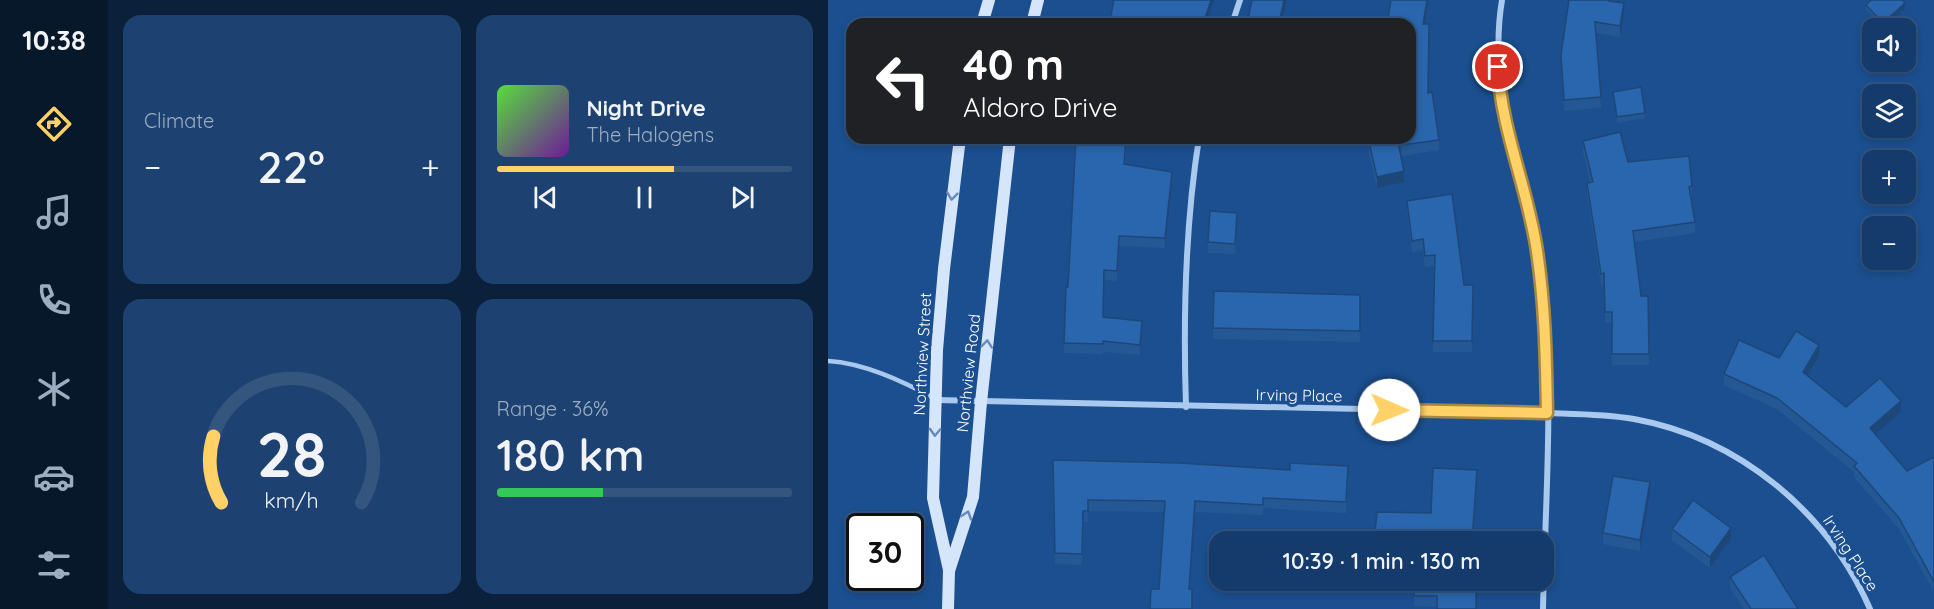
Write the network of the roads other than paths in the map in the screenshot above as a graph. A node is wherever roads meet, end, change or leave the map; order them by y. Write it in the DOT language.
graph roads {
  1 [pos="989,0"];
  2 [pos="1038,0"];
  3 [pos="1240,0"];
  4 [pos="1502,0"];
  5 [pos="984,18"];
  6 [pos="1034,18"];
  7 [pos="1234,18"];
  8 [pos="959,144"];
  9 [pos="1009,144"];
  10 [pos="1199,144"];
  11 [pos="828,361"];
  12 [pos="936,399"];
  13 [pos="981,402"];
  14 [pos="1186,407"];
  15 [pos="1547,413"];
  16 [pos="949,571"];
  17 [pos="948,609"];
  18 [pos="1543,609"];
  19 [pos="1870,609"];
  1 -- 5 [label="street"];
  2 -- 6 [label="street"];
  3 -- 7 [label="street"];
  4 -- 15 [label="street"];
  8 -- 12 [label="street, Northview Street, one-way"];
  13 -- 9 [label="street, Northview Road, one-way"];
  10 -- 14 [label="street"];
  11 -- 12 [label="lane"];
  12 -- 13 [label="street, Irving Place"];
  12 -- 16 [label="street, Northview Street, one-way"];
  13 -- 14 [label="street, Irving Place"];
  16 -- 13 [label="street, Northview Road, one-way"];
  14 -- 15 [label="street, Irving Place"];
  15 -- 18 [label="street"];
  15 -- 19 [label="street, Irving Place"];
  16 -- 17 [label="street, Northview Road"];
}
